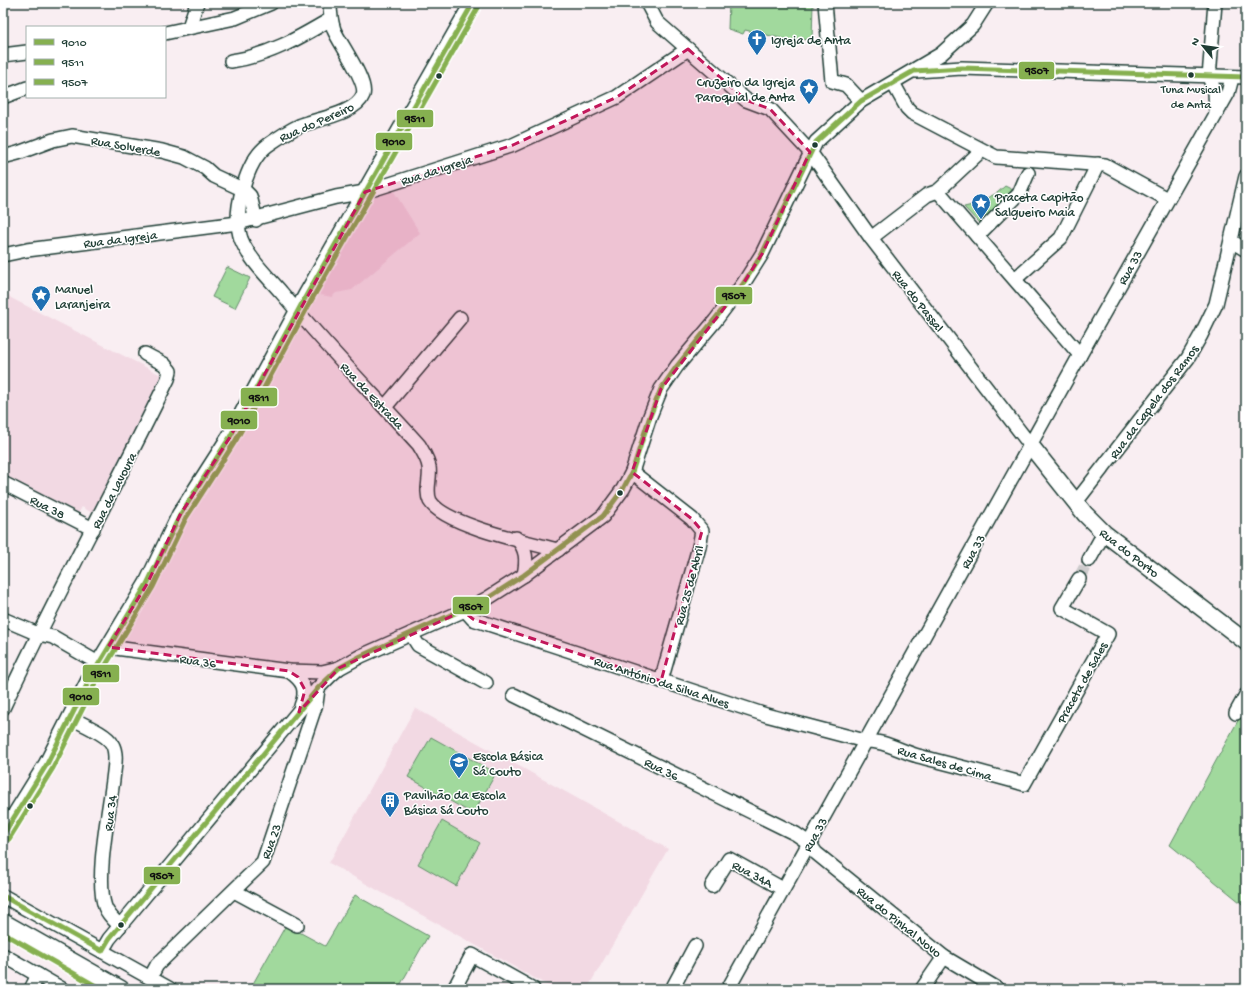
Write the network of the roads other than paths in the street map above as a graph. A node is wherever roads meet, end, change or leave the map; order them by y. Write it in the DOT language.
graph roads {
  1 [pos="197,3"];
  2 [pos="271,3"];
  3 [pos="330,3"];
  4 [pos="472,3"];
  5 [pos="647,3"];
  6 [pos="825,3"];
  7 [pos="987,3"];
  8 [pos="1215,3"];
  9 [pos="331,19"];
  10 [pos="189,27"];
  11 [pos="166,33"];
  12 [pos="954,42"];
  13 [pos="688,49"];
  14 [pos="26,52"];
  15 [pos="940,54"];
  16 [pos="3,55"];
  17 [pos="231,61"];
  18 [pos="959,68"];
  19 [pos="945,69"];
  20 [pos="914,71"];
  21 [pos="1209,77"];
  22 [pos="1246,77"];
  23 [pos="1232,78"];
  24 [pos="893,83"];
  25 [pos="26,88"];
  26 [pos="3,97"];
  27 [pos="862,100"];
  28 [pos="1216,113"];
  29 [pos="981,150"];
  30 [pos="810,152"];
  31 [pos="3,157"];
  32 [pos="1098,164"];
  33 [pos="1028,173"];
  34 [pos="1246,176"];
  35 [pos="244,190"];
  36 [pos="938,191"];
  37 [pos="365,192"];
  38 [pos="1167,199"];
  39 [pos="256,220"];
  40 [pos="238,224"];
  41 [pos="977,236"];
  42 [pos="871,238"];
  43 [pos="1232,241"];
  44 [pos="1246,250"];
  45 [pos="3,255"];
  46 [pos="1015,278"];
  47 [pos="298,313"];
  48 [pos="460,318"];
  49 [pos="145,354"];
  50 [pos="1080,355"];
  51 [pos="385,407"];
  52 [pos="1031,446"];
  53 [pos="632,472"];
  54 [pos="3,483"];
  55 [pos="1076,502"];
  56 [pos="93,529"];
  57 [pos="1104,533"];
  58 [pos="516,538"];
  59 [pos="558,550"];
  60 [pos="526,554"];
  61 [pos="1089,560"];
  62 [pos="539,564"];
  63 [pos="524,575"];
  64 [pos="1079,579"];
  65 [pos="465,610"];
  66 [pos="3,619"];
  67 [pos="38,634"];
  68 [pos="411,634"];
  69 [pos="1246,642"];
  70 [pos="108,647"];
  71 [pos="98,663"];
  72 [pos="339,668"];
  73 [pos="289,671"];
  74 [pos="661,681"];
  75 [pos="486,683"];
  76 [pos="318,688"];
  77 [pos="514,695"];
  78 [pos="1246,695"];
  79 [pos="3,708"];
  80 [pos="299,712"];
  81 [pos="1236,713"];
  82 [pos="72,718"];
  83 [pos="865,741"];
  84 [pos="1024,784"];
  85 [pos="3,835"];
  86 [pos="809,843"];
  87 [pos="712,886"];
  88 [pos="783,889"];
  89 [pos="234,891"];
  90 [pos="3,896"];
  91 [pos="3,922"];
  92 [pos="297,925"];
  93 [pos="120,926"];
  94 [pos="3,933"];
  95 [pos="695,946"];
  96 [pos="102,951"];
  97 [pos="3,955"];
  98 [pos="944,957"];
  99 [pos="38,975"];
  100 [pos="150,978"];
  101 [pos="31,989"];
  102 [pos="62,989"];
  103 [pos="102,989"];
  104 [pos="121,989"];
  105 [pos="170,989"];
  106 [pos="454,989"];
  107 [pos="533,989"];
  108 [pos="672,989"];
  109 [pos="728,989"];
  110 [pos="922,989"];
  111 [pos="998,989"];
  1 -- 10 [label="street"];
  2 -- 10 [label="street"];
  3 -- 9 [label="street, Rua do Pereiro"];
  4 -- 37 [label="main road"];
  5 -- 13 [label="street"];
  6 -- 27 [label="street"];
  7 -- 12 [label="street"];
  8 -- 21 [label="street"];
  9 -- 17 [label="street"];
  9 -- 35 [label="street, Rua do Pereiro"];
  10 -- 11 [label="street"];
  12 -- 15 [label="street"];
  12 -- 18 [label="street"];
  13 -- 30 [label="street"];
  13 -- 37 [label="street, Rua da Igreja"];
  14 -- 16 [label="street"];
  15 -- 19 [label="street"];
  15 -- 20 [label="street"];
  18 -- 19 [label="street"];
  18 -- 21 [label="street"];
  19 -- 20 [label="street"];
  20 -- 24 [label="street"];
  21 -- 23 [label="street"];
  21 -- 28 [label="street"];
  22 -- 23 [label="street"];
  23 -- 28 [label="street, Rua 33"];
  24 -- 27 [label="street"];
  24 -- 29 [label="street"];
  25 -- 26 [label="street"];
  27 -- 30 [label="street"];
  28 -- 38 [label="street, Rua 33"];
  29 -- 32 [label="street"];
  29 -- 36 [label="street"];
  30 -- 42 [label="street, Rua do Passal"];
  30 -- 53 [label="street"];
  31 -- 35 [label="street, Rua Solverde"];
  32 -- 38 [label="street"];
  32 -- 46 [label="street"];
  33 -- 41 [label="street"];
  34 -- 43 [label="street, Rua da Capela dos Ramos"];
  35 -- 39 [label="street"];
  35 -- 40 [label="street, Rua do Pereiro"];
  36 -- 41 [label="street"];
  36 -- 42 [label="street"];
  37 -- 39 [label="street, Rua da Igreja"];
  37 -- 47 [label="main road"];
  38 -- 50 [label="street, Rua 33"];
  39 -- 40 [label="street, Rua da Igreja"];
  40 -- 45 [label="street, Rua da Igreja"];
  40 -- 47 [label="street, Rua da Estrada"];
  41 -- 46 [label="street"];
  42 -- 52 [label="street, Rua do Passal"];
  43 -- 44 [label="street"];
  43 -- 55 [label="street, Rua da Capela dos Ramos"];
  46 -- 50 [label="street"];
  47 -- 51 [label="street, Rua da Estrada"];
  47 -- 70 [label="main road"];
  48 -- 51 [label="street"];
  49 -- 56 [label="street, Rua da Lavoura"];
  50 -- 52 [label="street, Rua 33"];
  51 -- 58 [label="street, Rua da Estrada"];
  52 -- 55 [label="main road, Rua do Porto"];
  52 -- 83 [label="street, Rua 33"];
  53 -- 59 [label="street"];
  53 -- 74 [label="street, Rua 25 de Abril"];
  54 -- 56 [label="street, Rua 38"];
  55 -- 57 [label="main road, Rua do Porto"];
  56 -- 67 [label="street, Rua da Lavoura"];
  57 -- 61 [label="street"];
  57 -- 69 [label="main road, Rua do Porto"];
  58 -- 59 [label="street, Rua da Estrada"];
  58 -- 60 [label="street"];
  59 -- 62 [label="street"];
  60 -- 62 [label="street"];
  60 -- 63 [label="street"];
  62 -- 63 [label="street"];
  63 -- 65 [label="street"];
  64 -- 84 [label="street, Praceta de Sales"];
  65 -- 68 [label="street"];
  65 -- 74 [label="street, Rua António da Silva Alves"];
  66 -- 67 [label="street"];
  67 -- 71 [label="street"];
  67 -- 79 [label="street, Rua da Lavoura"];
  68 -- 72 [label="street"];
  68 -- 75 [label="street"];
  70 -- 71 [label="main road"];
  70 -- 73 [label="street, Rua 36"];
  71 -- 82 [label="main road"];
  72 -- 73 [label="street, Rua 36"];
  72 -- 76 [label="street"];
  73 -- 80 [label="street"];
  74 -- 83 [label="street, Rua António da Silva Alves"];
  76 -- 80 [label="street"];
  76 -- 89 [label="street, Rua 23"];
  77 -- 86 [label="street, Rua 36"];
  78 -- 81 [label="street"];
  80 -- 93 [label="street"];
  82 -- 85 [label="main road"];
  82 -- 93 [label="street, Rua 34"];
  83 -- 84 [label="street, Rua Sales de Cima"];
  83 -- 86 [label="street, Rua 33"];
  86 -- 88 [label="street, Rua 33"];
  86 -- 98 [label="street, Rua do Pinhal Novo"];
  87 -- 88 [label="street, Rua 34A"];
  88 -- 109 [label="street, Rua 33"];
  89 -- 92 [label="street"];
  89 -- 100 [label="street, Rua 23"];
  90 -- 96 [label="street"];
  91 -- 104 [label="main road"];
  93 -- 96 [label="street"];
  94 -- 103 [label="main road"];
  95 -- 108 [label="street"];
  96 -- 100 [label="street"];
  97 -- 99 [label="street"];
  98 -- 110 [label="street"];
  98 -- 111 [label="street, Rua do Pinhal Novo"];
  99 -- 101 [label="street"];
  99 -- 102 [label="street"];
  100 -- 105 [label="street"];
  106 -- 107 [label="street"];
}
